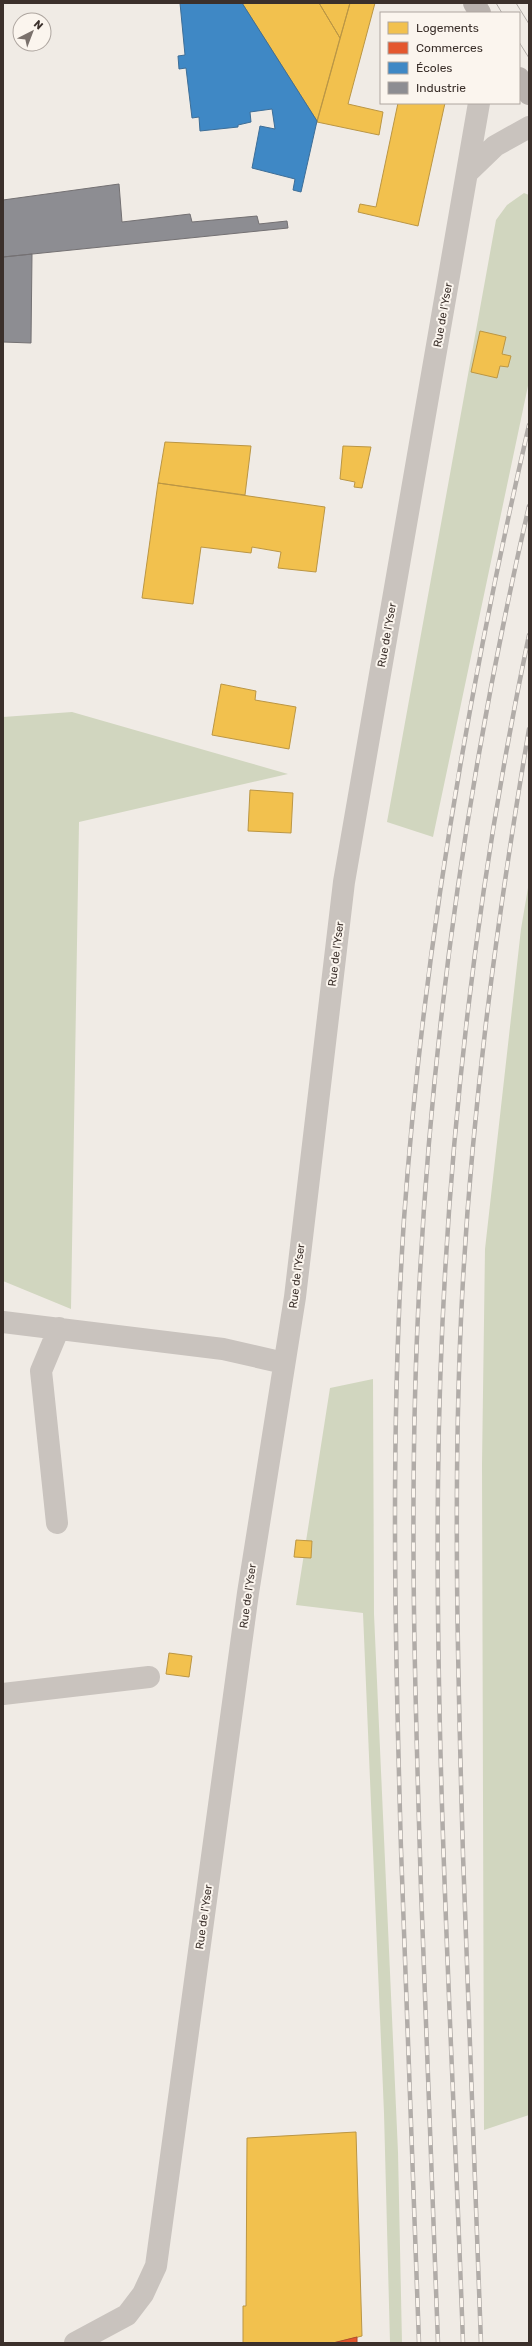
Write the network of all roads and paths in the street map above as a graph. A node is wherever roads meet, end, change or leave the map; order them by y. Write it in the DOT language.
graph roads {
  1 [pos="474,3"];
  2 [pos="479,12"];
  3 [pos="520,80"];
  4 [pos="529,94"];
  5 [pos="479,104"];
  6 [pos="529,126"];
  7 [pos="467,173"];
  8 [pos="3,1322"];
  9 [pos="59,1328"];
  10 [pos="284,1363"];
  11 [pos="57,1523"];
  12 [pos="149,1677"];
  13 [pos="3,1694"];
  14 [pos="75,2343"];
  1 -- 2 [label="main road"];
  3 -- 4 [label="main road"];
  5 -- 7 [label="street, Rue de l'Yser"];
  6 -- 7 [label="street"];
  7 -- 10 [label="street, Rue de l'Yser"];
  8 -- 9 [label="street"];
  9 -- 10 [label="street"];
  9 -- 11 [label="street"];
  10 -- 14 [label="street, Rue de l'Yser"];
  12 -- 13 [label="street"];
}
